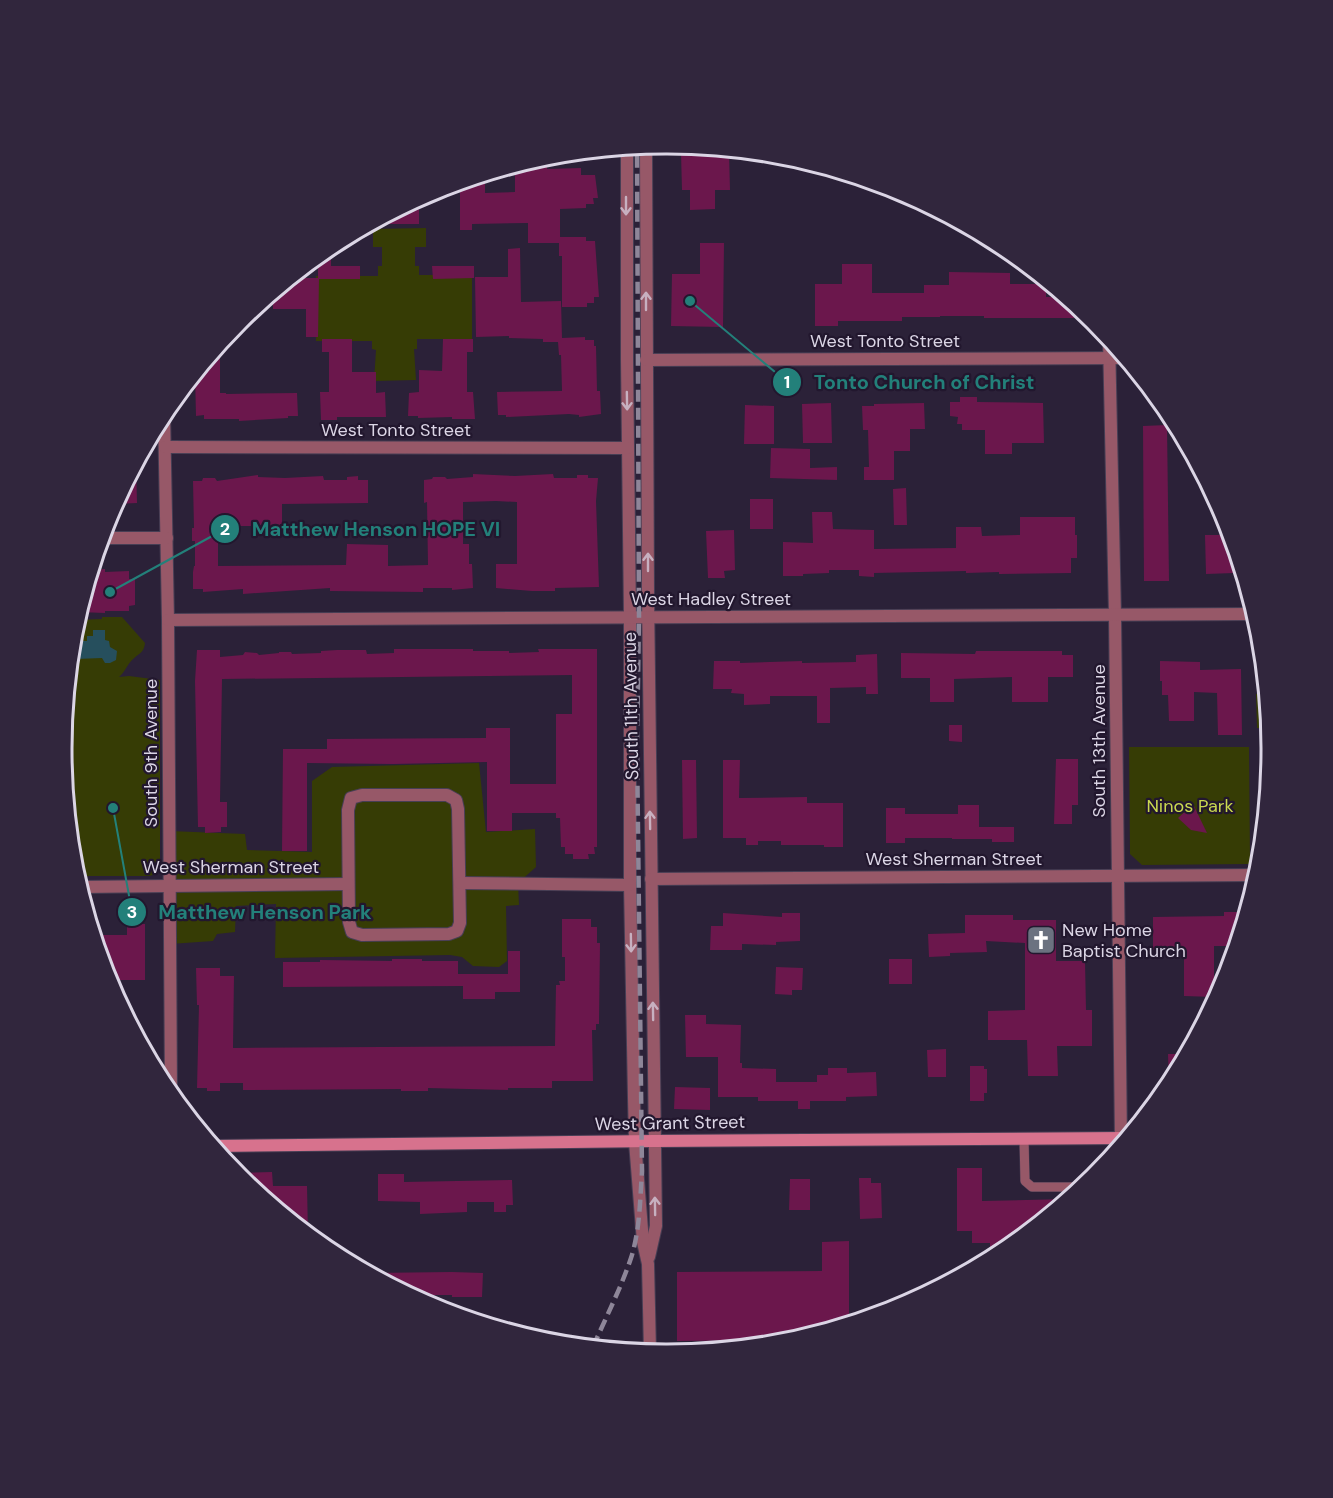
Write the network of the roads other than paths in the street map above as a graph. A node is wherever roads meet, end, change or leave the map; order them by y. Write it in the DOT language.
graph roads {
  1 [pos="646,155"];
  2 [pos="627,156"];
  3 [pos="1109,353"];
  4 [pos="1109,358"];
  5 [pos="1114,358"];
  6 [pos="646,360"];
  7 [pos="165,431"];
  8 [pos="165,447"];
  9 [pos="628,448"];
  10 [pos="111,538"];
  11 [pos="167,538"];
  12 [pos="1246,614"];
  13 [pos="1115,615"];
  14 [pos="630,617"];
  15 [pos="648,617"];
  16 [pos="168,620"];
  17 [pos="1248,875"];
  18 [pos="1118,876"];
  19 [pos="651,879"];
  20 [pos="348,884"];
  21 [pos="460,884"];
  22 [pos="630,885"];
  23 [pos="170,886"];
  24 [pos="88,887"];
  25 [pos="171,1077"];
  26 [pos="1123,1129"];
  27 [pos="1024,1139"];
  28 [pos="1114,1140"];
  29 [pos="654,1141"];
  30 [pos="635,1142"];
  31 [pos="225,1146"];
  32 [pos="1064,1190"];
  33 [pos="648,1264"];
  34 [pos="650,1343"];
  6 -- 1 [label="street, South 11th Avenue, one-way"];
  2 -- 9 [label="street, South 11th Avenue, one-way"];
  3 -- 4 [label="street, South 13th Avenue"];
  4 -- 5 [label="street, West Tonto Street"];
  4 -- 6 [label="street, West Tonto Street"];
  4 -- 13 [label="street, South 13th Avenue"];
  15 -- 6 [label="street, South 11th Avenue, one-way"];
  7 -- 8 [label="street, South 9th Avenue"];
  8 -- 9 [label="street, West Tonto Street"];
  8 -- 11 [label="street, South 9th Avenue"];
  9 -- 14 [label="street, South 11th Avenue"];
  10 -- 11 [label="street"];
  11 -- 16 [label="street, South 9th Avenue"];
  12 -- 13 [label="street, West Hadley Street"];
  13 -- 15 [label="street, West Hadley Street"];
  13 -- 18 [label="street, South 13th Avenue"];
  14 -- 15 [label="street, West Hadley Street"];
  14 -- 16 [label="street, West Hadley Street"];
  14 -- 22 [label="street, South 11th Avenue"];
  19 -- 15 [label="street, South 11th Avenue, one-way"];
  16 -- 23 [label="street, South 9th Avenue"];
  17 -- 18 [label="street, West Sherman Street"];
  18 -- 19 [label="street, West Sherman Street"];
  18 -- 26 [label="street, South 13th Avenue"];
  29 -- 19 [label="street, South 11th Avenue, one-way"];
  20 -- 21 [label="street"];
  20 -- 21 [label="street"];
  20 -- 23 [label="street, West Sherman Street"];
  21 -- 22 [label="street"];
  22 -- 30 [label="street, South 11th Avenue, one-way"];
  23 -- 24 [label="street, West Sherman Street"];
  23 -- 25 [label="street, South 9th Avenue"];
  27 -- 28 [label="main road, West Grant Street"];
  27 -- 29 [label="main road, West Grant Street"];
  27 -- 32 [label="lane"];
  29 -- 30 [label="main road, West Grant Street"];
  33 -- 29 [label="street, South 11th Avenue, one-way"];
  30 -- 31 [label="main road, West Grant Street"];
  30 -- 33 [label="street, South 11th Avenue"];
  33 -- 34 [label="street, South 11th Avenue"];
}
